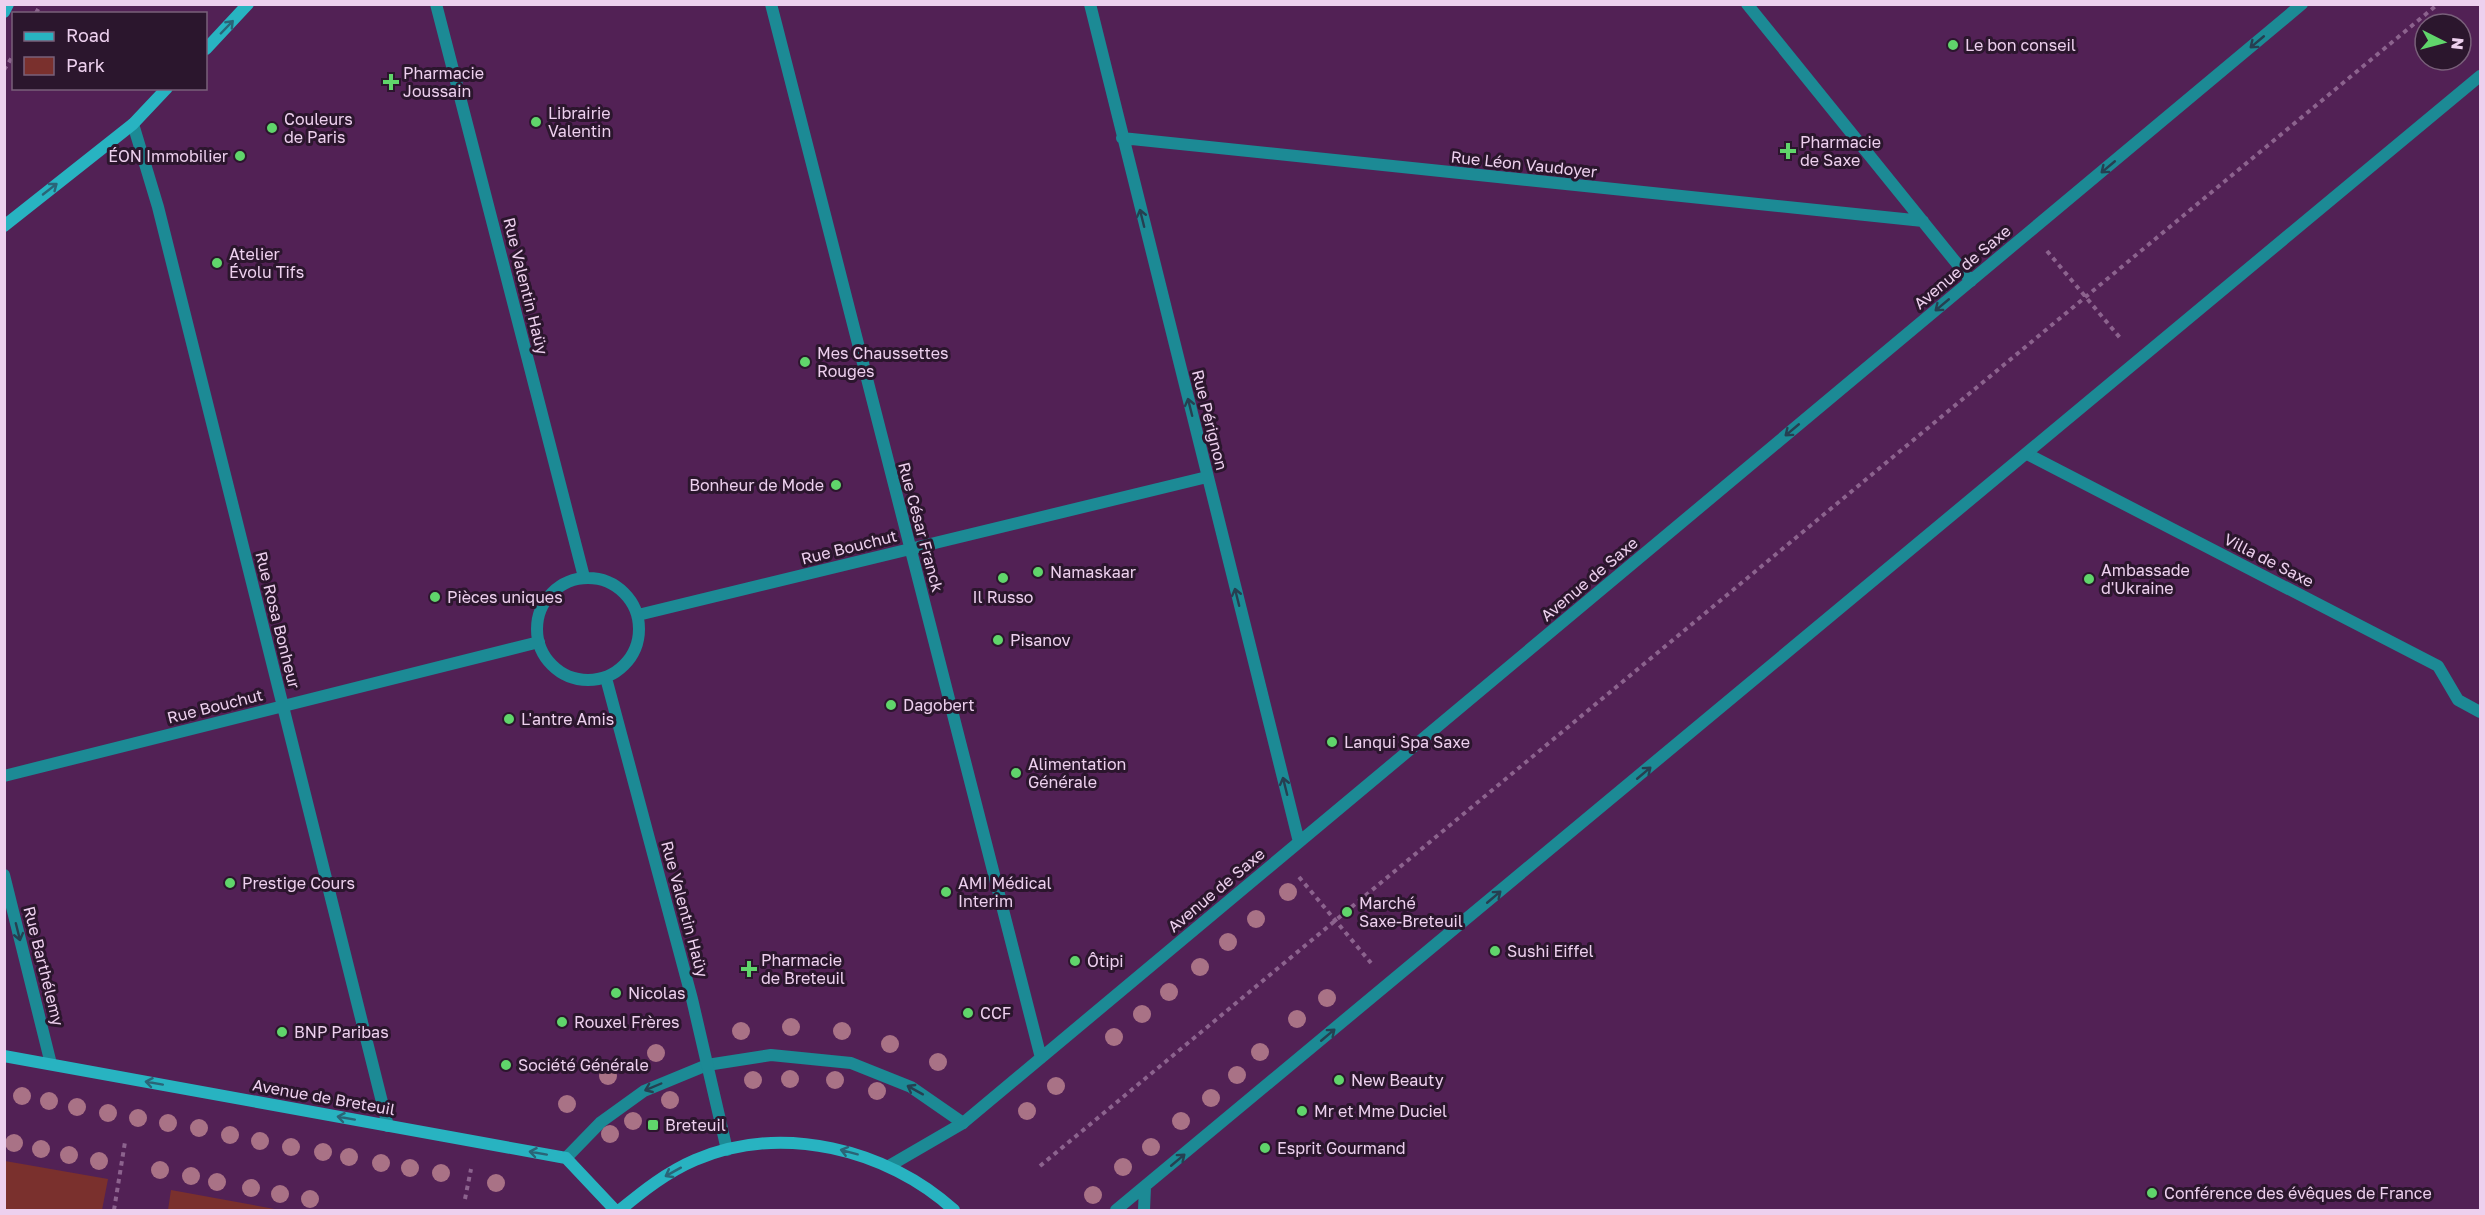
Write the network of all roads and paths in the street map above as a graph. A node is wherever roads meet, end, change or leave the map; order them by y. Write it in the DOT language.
graph roads {
  1 [pos="8,4"];
  2 [pos="248,4"];
  3 [pos="771,4"];
  4 [pos="1090,4"];
  5 [pos="1747,4"];
  6 [pos="2302,4"];
  7 [pos="2438,4"];
  8 [pos="437,5"];
  9 [pos="4,12"];
  10 [pos="207,48"];
  11 [pos="12,57"];
  12 [pos="4,70"];
  13 [pos="2481,76"];
  14 [pos="165,90"];
  15 [pos="133,124"];
  16 [pos="1122,138"];
  17 [pos="1923,221"];
  18 [pos="4,226"];
  19 [pos="2045,248"];
  20 [pos="1971,281"];
  21 [pos="2085,297"];
  22 [pos="2128,346"];
  23 [pos="2026,454"];
  24 [pos="1207,477"];
  25 [pos="909,549"];
  26 [pos="584,577"];
  27 [pos="638,615"];
  28 [pos="539,642"];
  29 [pos="606,678"];
  30 [pos="283,706"];
  31 [pos="2481,712"];
  32 [pos="4,776"];
  33 [pos="1299,842"];
  34 [pos="1296,874"];
  35 [pos="4,875"];
  36 [pos="1334,920"];
  37 [pos="1378,970"];
  38 [pos="4,1056"];
  39 [pos="1041,1058"];
  40 [pos="51,1064"];
  41 [pos="707,1065"];
  42 [pos="963,1123"];
  43 [pos="388,1126"];
  44 [pos="125,1142"];
  45 [pos="728,1150"];
  46 [pos="566,1158"];
  47 [pos="889,1166"];
  48 [pos="1040,1166"];
  49 [pos="471,1169"];
  50 [pos="1145,1186"];
  51 [pos="465,1199"];
  52 [pos="114,1210"];
  53 [pos="618,1210"];
  54 [pos="954,1210"];
  55 [pos="1116,1210"];
  56 [pos="1144,1210"];
  1 -- 9 [label="street"];
  10 -- 2 [label="street, one-way"];
  3 -- 25 [label="street, Rue César Franck"];
  4 -- 16 [label="street, Rue Pérignon"];
  5 -- 17 [label="street"];
  6 -- 20 [label="street, Avenue de Saxe, one-way"];
  7 -- 21 [label="path"];
  8 -- 26 [label="street, Rue Valentin Haüy"];
  11 -- 12 [label="path"];
  13 -- 23 [label="street"];
  14 -- 15 [label="street"];
  18 -- 15 [label="street, one-way"];
  15 -- 30 [label="street, Rue Rosa Bonheur"];
  16 -- 17 [label="street, Rue Léon Vaudoyer"];
  24 -- 16 [label="street, Rue Pérignon, one-way"];
  17 -- 20 [label="street"];
  19 -- 21 [label="path"];
  20 -- 33 [label="street, Avenue de Saxe, one-way"];
  21 -- 22 [label="path"];
  21 -- 36 [label="path"];
  23 -- 31 [label="street, Villa de Saxe"];
  50 -- 23 [label="street, one-way"];
  24 -- 25 [label="street, Rue Bouchut"];
  33 -- 24 [label="street, Rue Pérignon, one-way"];
  25 -- 27 [label="street, Rue Bouchut"];
  25 -- 39 [label="street, Rue César Franck"];
  26 -- 27 [label="street"];
  26 -- 28 [label="street"];
  27 -- 29 [label="street"];
  28 -- 29 [label="street"];
  28 -- 30 [label="street, Rue Bouchut"];
  29 -- 41 [label="street, Rue Valentin Haüy"];
  30 -- 32 [label="street, Rue Bouchut"];
  30 -- 43 [label="street, Rue Rosa Bonheur"];
  33 -- 39 [label="street, Avenue de Saxe"];
  34 -- 36 [label="path"];
  35 -- 40 [label="street, Rue Barthélemy, one-way"];
  36 -- 37 [label="path"];
  36 -- 48 [label="path"];
  38 -- 40 [label="street, Avenue de Breteuil"];
  39 -- 42 [label="street, Avenue de Saxe"];
  43 -- 40 [label="street, Avenue de Breteuil, one-way"];
  42 -- 41 [label="street, one-way"];
  41 -- 45 [label="street, Rue Valentin Haüy"];
  41 -- 46 [label="street, one-way"];
  42 -- 47 [label="street, Avenue de Saxe"];
  46 -- 43 [label="street, Avenue de Breteuil, one-way"];
  44 -- 52 [label="path"];
  47 -- 45 [label="street, one-way"];
  45 -- 53 [label="street, one-way"];
  46 -- 53 [label="street"];
  47 -- 54 [label="street"];
  49 -- 51 [label="path"];
  50 -- 55 [label="street"];
  50 -- 56 [label="street"];
}
